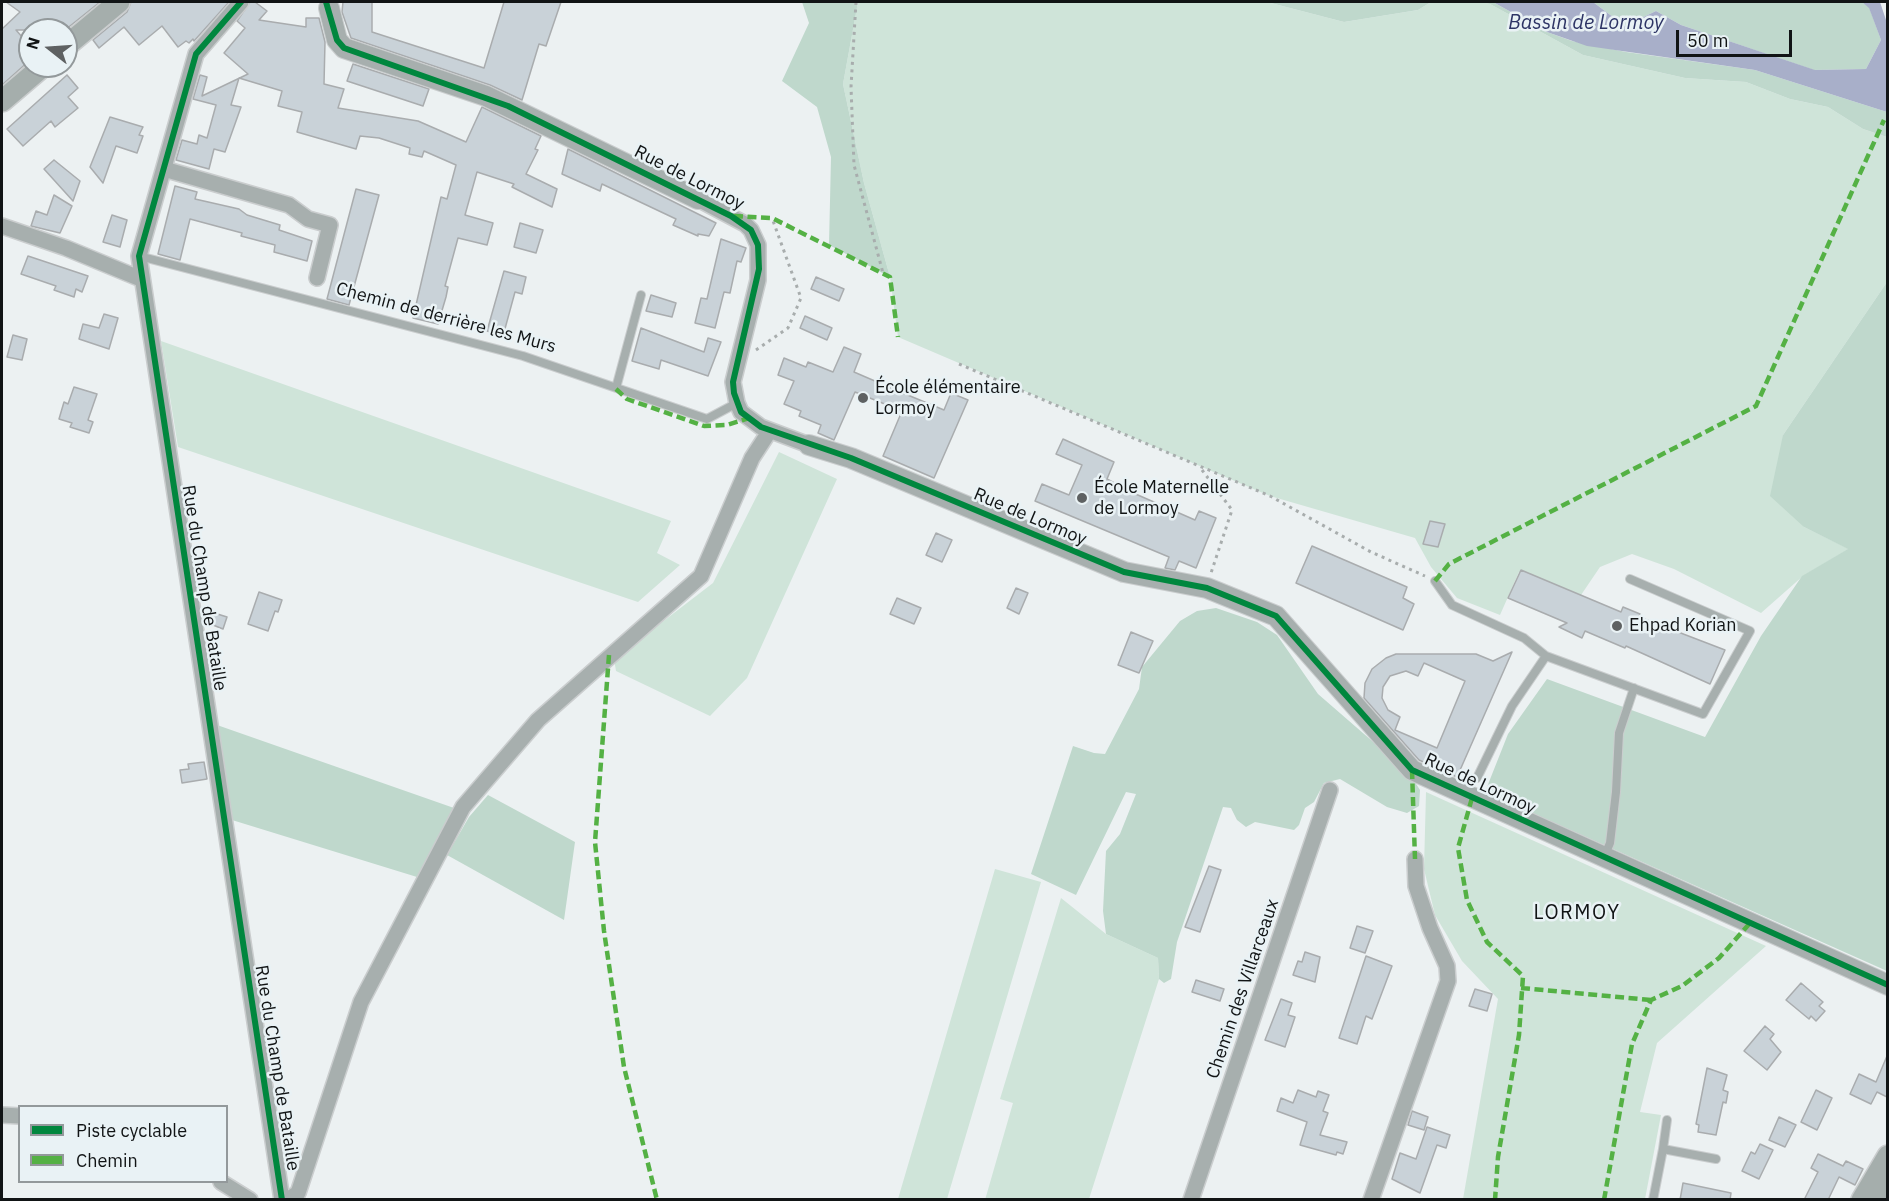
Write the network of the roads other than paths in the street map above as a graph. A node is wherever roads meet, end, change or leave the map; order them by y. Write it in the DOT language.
graph roads {
  1 [pos="119,2"];
  2 [pos="241,2"];
  3 [pos="328,5"];
  4 [pos="78,36"];
  5 [pos="29,78"];
  6 [pos="2,101"];
  7 [pos="164,169"];
  8 [pos="698,199"];
  9 [pos="2,226"];
  10 [pos="139,256"];
  11 [pos="317,278"];
  12 [pos="141,279"];
  13 [pos="641,295"];
  14 [pos="616,388"];
  15 [pos="737,403"];
  16 [pos="769,432"];
  17 [pos="809,445"];
  18 [pos="1630,579"];
  19 [pos="1435,581"];
  20 [pos="1546,656"];
  21 [pos="1634,688"];
  22 [pos="1477,778"];
  23 [pos="1330,790"];
  24 [pos="1604,857"];
  25 [pos="1415,859"];
  26 [pos="1887,985"];
  27 [pos="2,1114"];
  28 [pos="18,1116"];
  29 [pos="1667,1120"];
  30 [pos="1663,1149"];
  31 [pos="1887,1156"];
  32 [pos="1716,1159"];
  33 [pos="223,1183"];
  34 [pos="1887,1189"];
  35 [pos="250,1200"];
  36 [pos="284,1200"];
  37 [pos="1191,1200"];
  38 [pos="1371,1200"];
  39 [pos="1653,1200"];
  40 [pos="1862,1200"];
  41 [pos="1880,1200"];
  1 -- 4 [label="main road"];
  2 -- 7 [label="street, Rue du Champ de Bataille"];
  3 -- 8 [label="street, Rue de Lormoy"];
  5 -- 6 [label="main road"];
  7 -- 10 [label="street, Rue du Champ de Bataille"];
  7 -- 11 [label="street"];
  8 -- 15 [label="street, Rue de Lormoy"];
  9 -- 12 [label="street"];
  10 -- 12 [label="street, Rue du Champ de Bataille"];
  10 -- 14 [label="lane, Chemin de derrière les Murs"];
  12 -- 36 [label="street, Rue du Champ de Bataille"];
  13 -- 14 [label="lane"];
  14 -- 15 [label="lane, Chemin de derrière les Murs"];
  15 -- 16 [label="street, Rue de Lormoy"];
  16 -- 17 [label="street, Rue de Lormoy"];
  16 -- 36 [label="street"];
  17 -- 24 [label="street, Rue de Lormoy"];
  18 -- 21 [label="lane"];
  19 -- 20 [label="lane"];
  20 -- 21 [label="lane"];
  20 -- 22 [label="lane"];
  21 -- 24 [label="lane"];
  23 -- 37 [label="street, Chemin des Villarceaux"];
  24 -- 26 [label="street, Rue de Lormoy"];
  25 -- 38 [label="street"];
  27 -- 28 [label="street"];
  29 -- 30 [label="lane"];
  30 -- 32 [label="lane"];
  30 -- 39 [label="lane"];
  31 -- 40 [label="main road"];
  33 -- 35 [label="street"];
  34 -- 41 [label="main road"];
}
